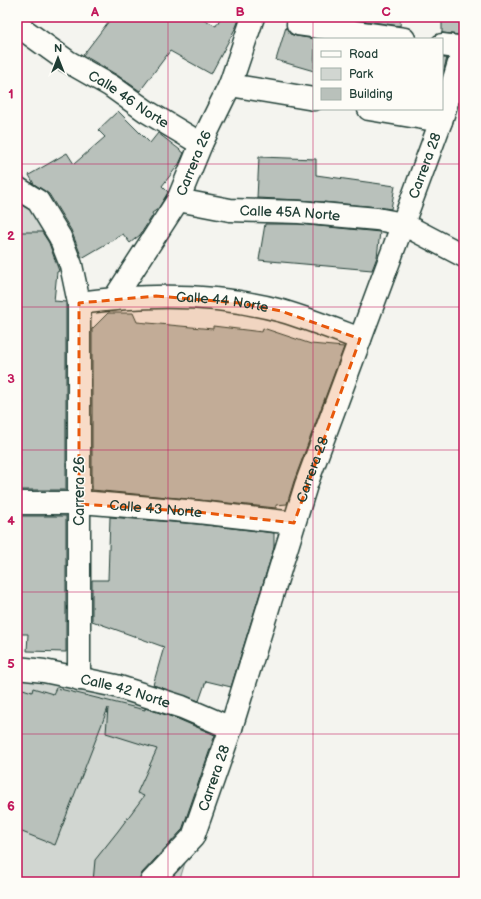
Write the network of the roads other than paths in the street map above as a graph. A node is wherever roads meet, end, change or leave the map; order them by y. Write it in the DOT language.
graph roads {
  1 [pos="253,17"];
  2 [pos="298,24"];
  3 [pos="17,25"];
  4 [pos="397,38"];
  5 [pos="443,45"];
  6 [pos="464,48"];
  7 [pos="230,85"];
  8 [pos="313,100"];
  9 [pos="375,110"];
  10 [pos="441,121"];
  11 [pos="201,144"];
  12 [pos="17,188"];
  13 [pos="178,200"];
  14 [pos="403,224"];
  15 [pos="464,256"];
  16 [pos="114,298"];
  17 [pos="79,303"];
  18 [pos="360,339"];
  19 [pos="17,502"];
  20 [pos="79,504"];
  21 [pos="294,523"];
  22 [pos="17,668"];
  23 [pos="79,679"];
  24 [pos="231,728"];
  25 [pos="151,882"];
  1 -- 7 [label="street, Carrera 26"];
  2 -- 4 [label="street"];
  3 -- 11 [label="street, Calle 46 Norte"];
  5 -- 6 [label="street"];
  6 -- 10 [label="street, Carrera 28"];
  7 -- 8 [label="street"];
  7 -- 11 [label="street, Carrera 26"];
  9 -- 10 [label="street"];
  10 -- 14 [label="street, Carrera 28"];
  11 -- 13 [label="street, Carrera 26"];
  12 -- 17 [label="street"];
  13 -- 14 [label="street, Calle 45A Norte"];
  13 -- 16 [label="street, Carrera 26"];
  14 -- 15 [label="street, Calle 45A Norte"];
  14 -- 18 [label="street, Carrera 28"];
  16 -- 17 [label="street, Calle 44 Norte"];
  16 -- 18 [label="street, Calle 44 Norte"];
  17 -- 20 [label="street, Carrera 26"];
  18 -- 21 [label="street, Carrera 28"];
  19 -- 20 [label="street, Calle 43 Norte"];
  20 -- 21 [label="street, Calle 43 Norte"];
  20 -- 23 [label="street, Carrera 26"];
  21 -- 24 [label="street, Carrera 28"];
  22 -- 23 [label="street, Calle 42 Norte"];
  23 -- 24 [label="street, Calle 42 Norte"];
  24 -- 25 [label="street, Carrera 28"];
}
